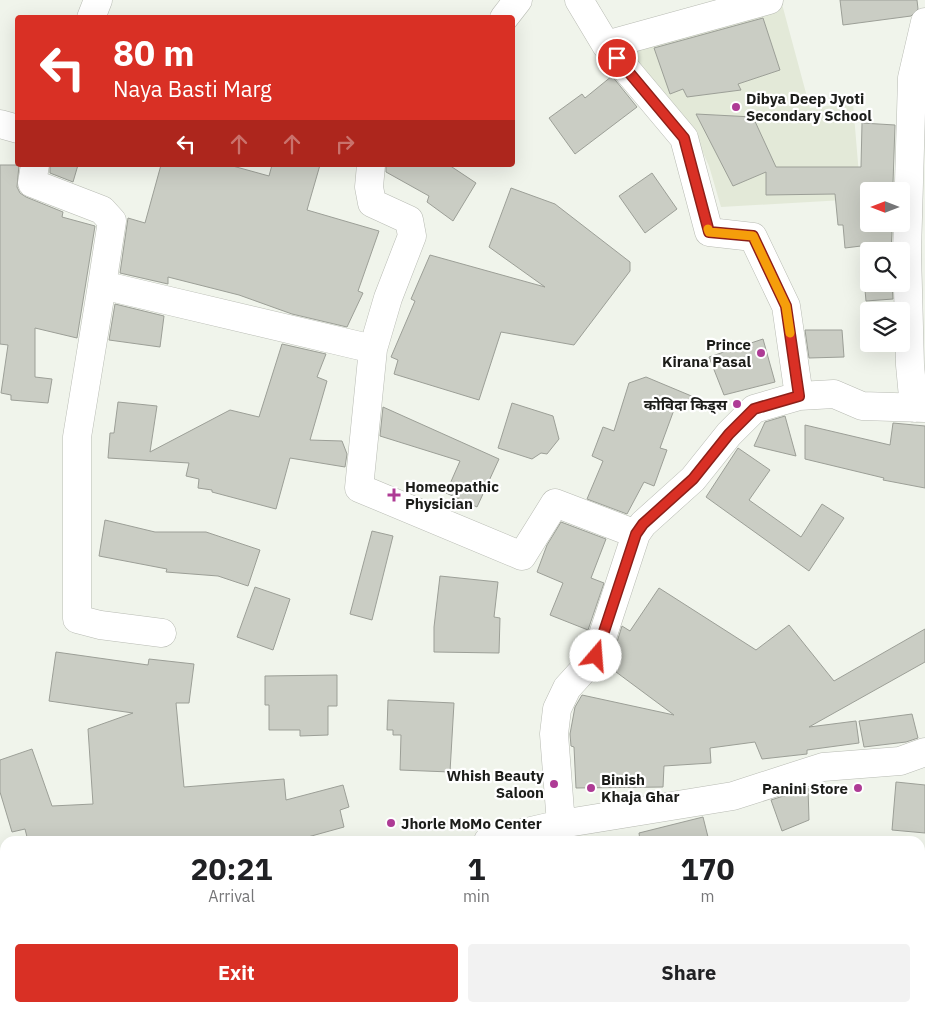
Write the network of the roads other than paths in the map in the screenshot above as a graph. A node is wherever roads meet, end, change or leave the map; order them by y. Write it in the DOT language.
graph roads {
  1 [pos="98,0"];
  2 [pos="518,0"];
  3 [pos="579,0"];
  4 [pos="769,0"];
  5 [pos="92,15"];
  6 [pos="506,15"];
  7 [pos="925,22"];
  8 [pos="606,45"];
  9 [pos="0,124"];
  10 [pos="15,128"];
  11 [pos="35,167"];
  12 [pos="371,167"];
  13 [pos="102,285"];
  14 [pos="374,349"];
  15 [pos="799,396"];
  16 [pos="919,408"];
  17 [pos="636,534"];
  18 [pos="162,633"];
  19 [pos="925,752"];
  20 [pos="561,824"];
  21 [pos="509,836"];
  1 -- 5 [label="street"];
  2 -- 6 [label="street"];
  3 -- 8 [label="street"];
  4 -- 8 [label="street"];
  7 -- 16 [label="street"];
  8 -- 15 [label="street"];
  9 -- 10 [label="street"];
  11 -- 13 [label="street"];
  12 -- 14 [label="street"];
  13 -- 14 [label="street"];
  13 -- 18 [label="street"];
  14 -- 17 [label="street"];
  15 -- 16 [label="street"];
  15 -- 17 [label="street"];
  17 -- 20 [label="street"];
  19 -- 20 [label="street"];
  20 -- 21 [label="street"];
}
